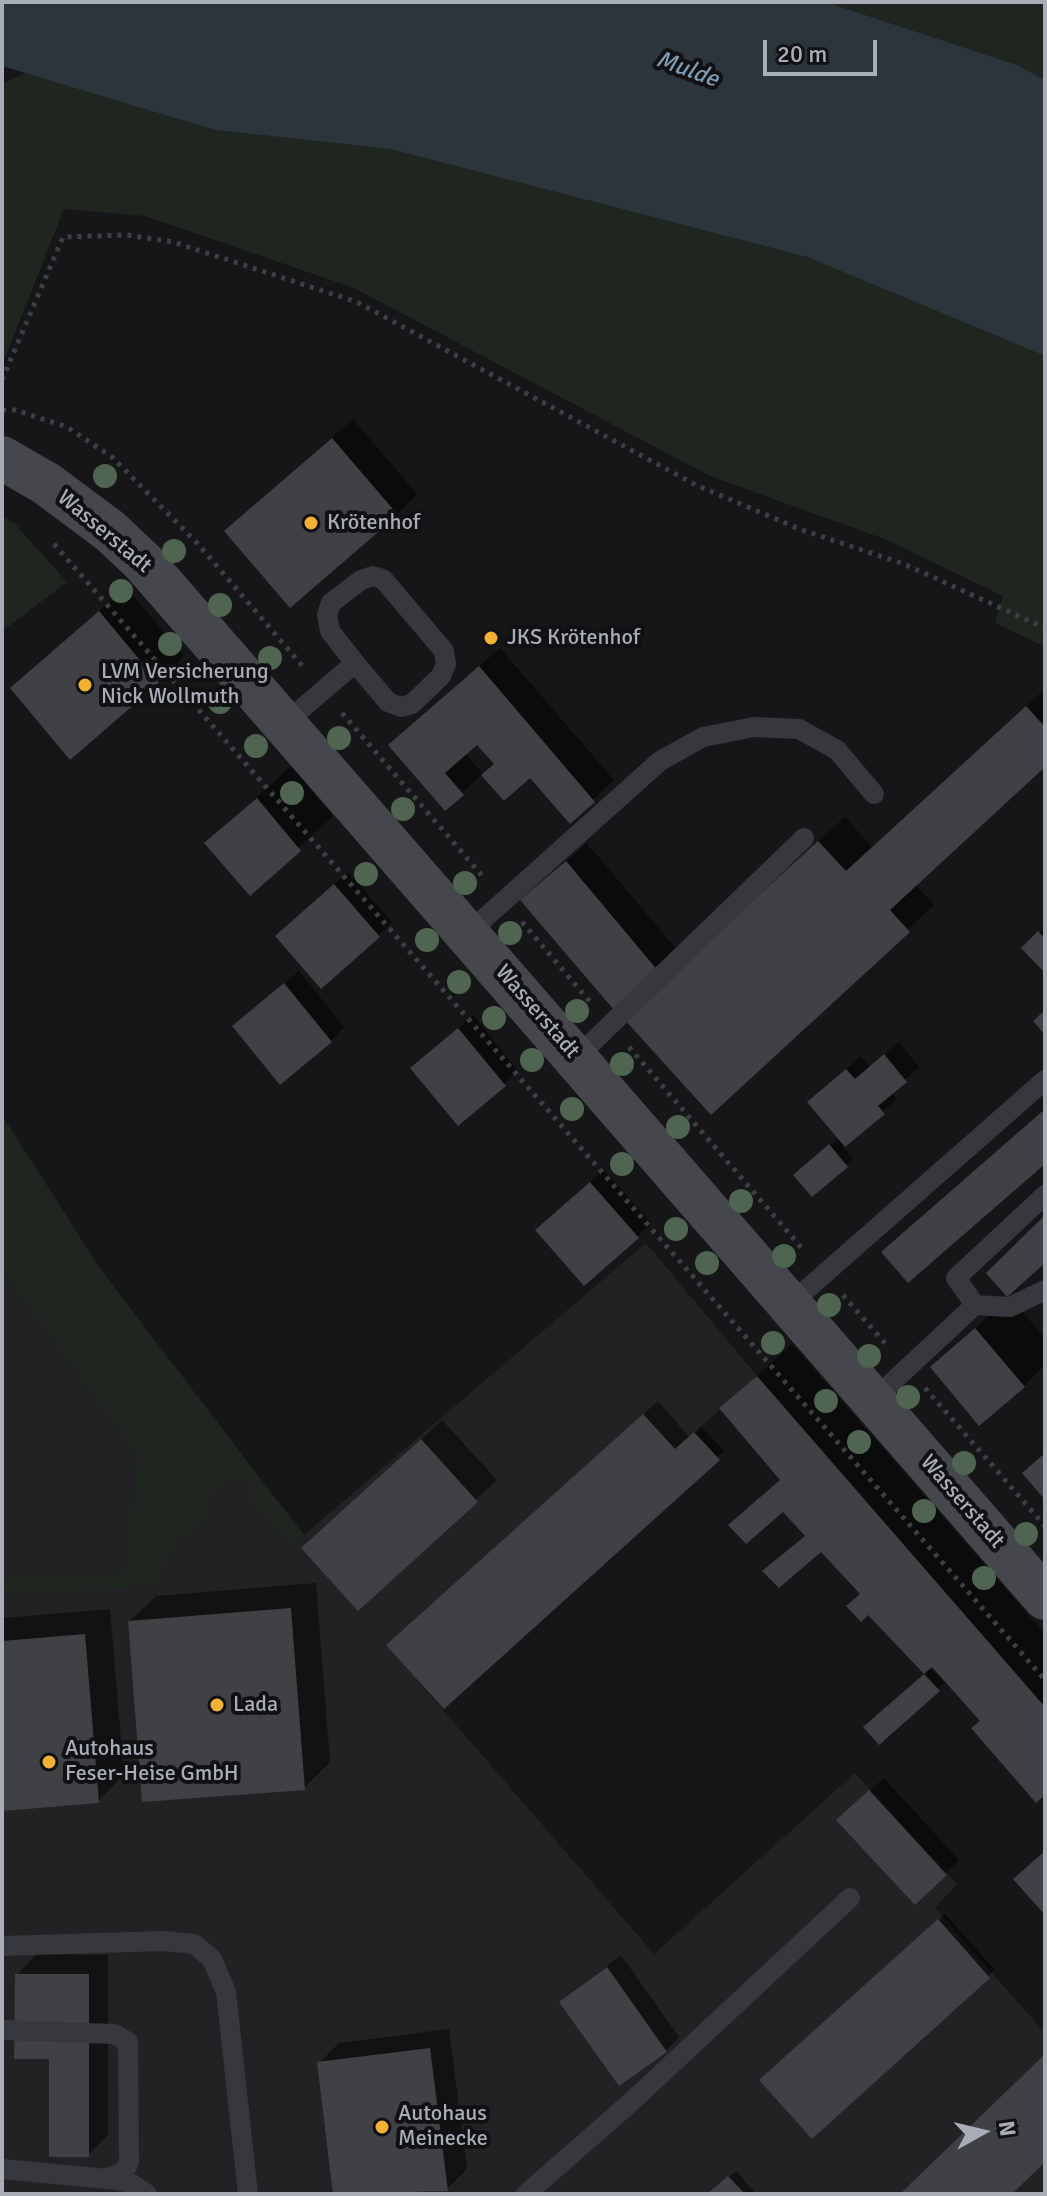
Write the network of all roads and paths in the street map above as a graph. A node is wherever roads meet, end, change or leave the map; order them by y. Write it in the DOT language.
graph roads {
  1 [pos="2,380"];
  2 [pos="2,410"];
  3 [pos="2,458"];
  4 [pos="47,537"];
  5 [pos="1045,628"];
  6 [pos="355,663"];
  7 [pos="323,690"];
  8 [pos="285,723"];
  9 [pos="874,794"];
  10 [pos="804,838"];
  11 [pos="505,902"];
  12 [pos="468,933"];
  13 [pos="610,1024"];
  14 [pos="577,1057"];
  15 [pos="1045,1080"];
  16 [pos="1045,1195"];
  17 [pos="825,1275"];
  18 [pos="1045,1290"];
  19 [pos="790,1304"];
  20 [pos="975,1305"];
  21 [pos="909,1369"];
  22 [pos="873,1400"];
  23 [pos="1045,1526"];
  24 [pos="1039,1579"];
  25 [pos="1045,1680"];
  26 [pos="850,1898"];
  27 [pos="2,1946"];
  28 [pos="2,2030"];
  29 [pos="2,2169"];
  30 [pos="105,2179"];
  31 [pos="147,2194"];
  32 [pos="248,2194"];
  33 [pos="526,2194"];
  1 -- 5 [label="path"];
  2 -- 7 [label="path"];
  3 -- 8 [label="main road, Wasserstadt"];
  4 -- 25 [label="path"];
  6 -- 6 [label="lane"];
  6 -- 7 [label="lane"];
  7 -- 8 [label="lane"];
  7 -- 11 [label="path"];
  8 -- 12 [label="main road, Wasserstadt"];
  9 -- 11 [label="lane"];
  10 -- 13 [label="lane"];
  11 -- 12 [label="lane"];
  11 -- 13 [label="path"];
  12 -- 14 [label="main road, Wasserstadt"];
  13 -- 14 [label="lane"];
  13 -- 17 [label="path"];
  14 -- 19 [label="main road, Wasserstadt"];
  15 -- 17 [label="lane"];
  16 -- 20 [label="lane"];
  17 -- 19 [label="lane"];
  17 -- 21 [label="path"];
  18 -- 20 [label="lane"];
  19 -- 22 [label="main road, Wasserstadt"];
  20 -- 21 [label="lane"];
  21 -- 22 [label="lane"];
  21 -- 23 [label="path"];
  22 -- 24 [label="main road, Wasserstadt"];
  26 -- 33 [label="lane"];
  27 -- 32 [label="lane"];
  28 -- 30 [label="lane"];
  29 -- 30 [label="lane"];
  30 -- 31 [label="lane"];
}
